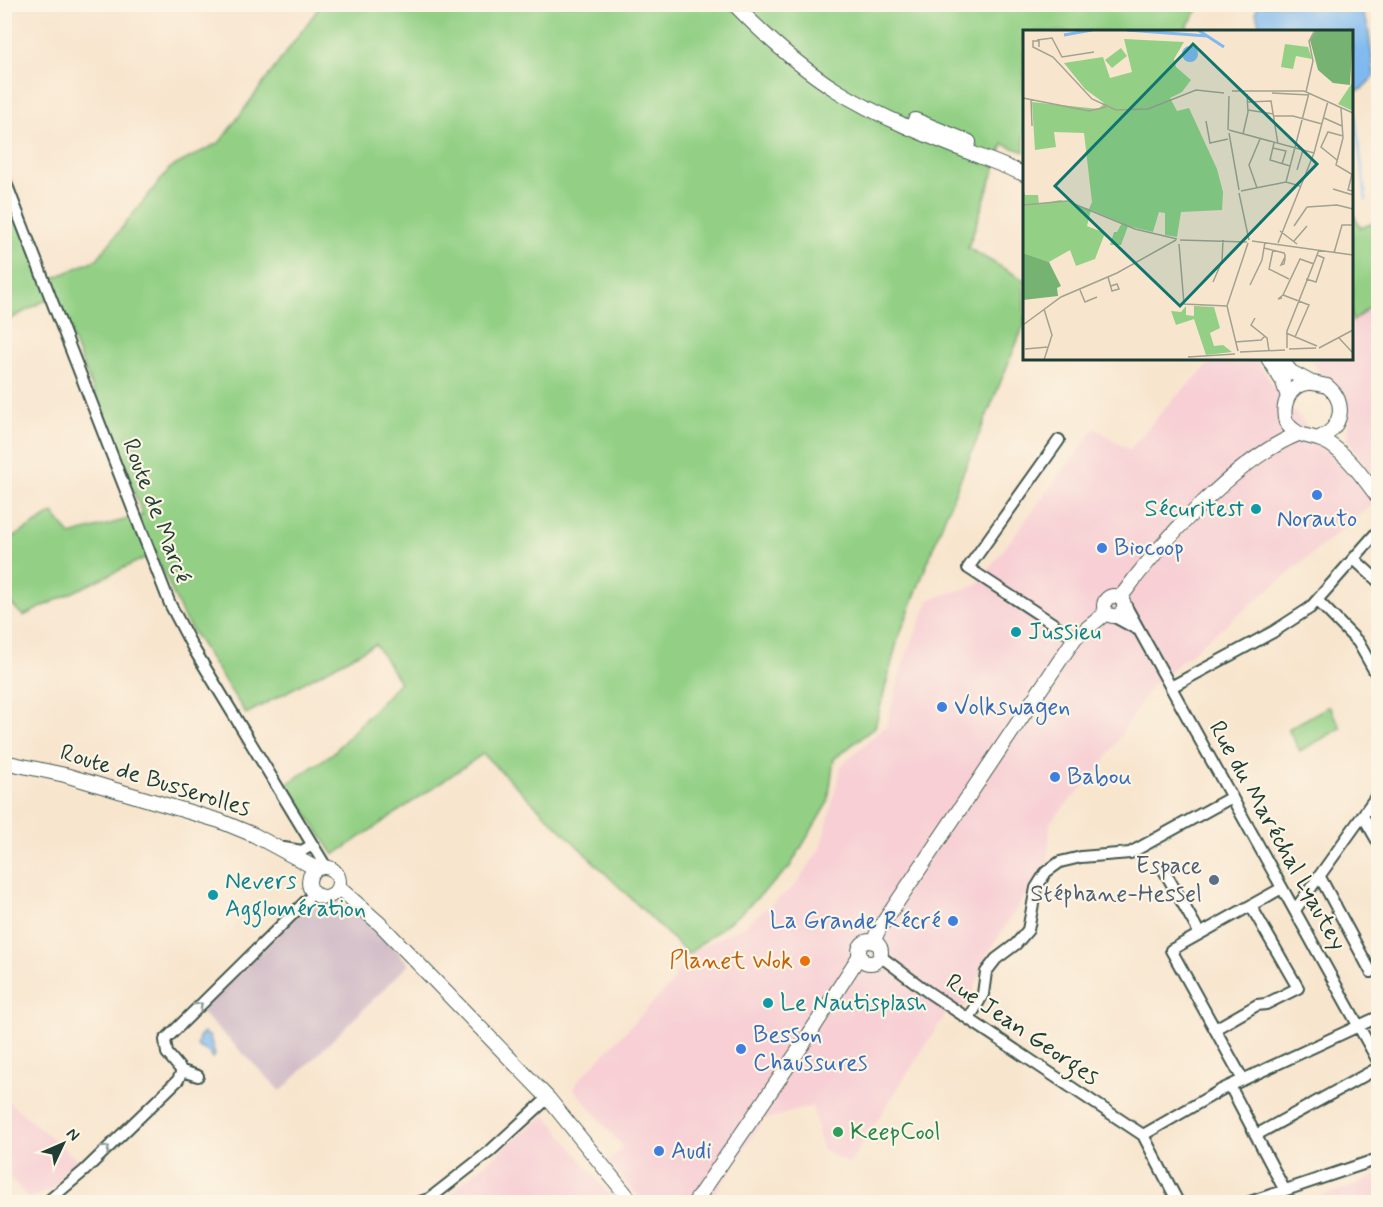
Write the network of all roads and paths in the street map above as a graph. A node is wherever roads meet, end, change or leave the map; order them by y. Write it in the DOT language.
graph roads {
  1 [pos="734,4"];
  2 [pos="746,4"];
  3 [pos="1023,164"];
  4 [pos="1023,174"];
  5 [pos="4,178"];
  6 [pos="1269,360"];
  7 [pos="1282,360"];
  8 [pos="1310,382"];
  9 [pos="1288,398"];
  10 [pos="1285,418"];
  11 [pos="1335,427"];
  12 [pos="1298,434"];
  13 [pos="1319,438"];
  14 [pos="1059,440"];
  15 [pos="1349,460"];
  16 [pos="1239,471"];
  17 [pos="1378,497"];
  18 [pos="1378,531"];
  19 [pos="1354,559"];
  20 [pos="1378,581"];
  21 [pos="1122,599"];
  22 [pos="1318,601"];
  23 [pos="1110,615"];
  24 [pos="1140,631"];
  25 [pos="1075,638"];
  26 [pos="1378,677"];
  27 [pos="1171,687"];
  28 [pos="4,762"];
  29 [pos="1378,794"];
  30 [pos="1232,797"];
  31 [pos="1363,816"];
  32 [pos="311,842"];
  33 [pos="1378,842"];
  34 [pos="274,846"];
  35 [pos="1165,872"];
  36 [pos="1320,877"];
  37 [pos="320,883"];
  38 [pos="1282,888"];
  39 [pos="1251,906"];
  40 [pos="1295,910"];
  41 [pos="1200,934"];
  42 [pos="870,958"];
  43 [pos="1371,972"];
  44 [pos="1378,1017"];
  45 [pos="969,1019"];
  46 [pos="1360,1028"];
  47 [pos="1215,1029"];
  48 [pos="1378,1061"];
  49 [pos="1378,1068"];
  50 [pos="182,1071"];
  51 [pos="198,1076"];
  52 [pos="1243,1080"];
  53 [pos="1230,1086"];
  54 [pos="548,1098"];
  55 [pos="1143,1135"];
  56 [pos="1256,1135"];
  57 [pos="1378,1159"];
  58 [pos="1284,1189"];
  59 [pos="696,1202"];
  60 [pos="47,1203"];
  61 [pos="420,1203"];
  62 [pos="632,1203"];
  63 [pos="1178,1203"];
  64 [pos="1250,1203"];
  1 -- 4 [label="main road"];
  2 -- 3 [label="main road"];
  5 -- 32 [label="street, Route de Marcé"];
  6 -- 9 [label="main road"];
  7 -- 8 [label="main road"];
  8 -- 9 [label="main road"];
  8 -- 11 [label="main road"];
  9 -- 10 [label="main road"];
  10 -- 12 [label="main road"];
  10 -- 16 [label="main road"];
  11 -- 13 [label="main road"];
  11 -- 15 [label="main road"];
  12 -- 13 [label="main road"];
  12 -- 16 [label="main road"];
  13 -- 15 [label="main road"];
  14 -- 25 [label="street"];
  15 -- 17 [label="main road"];
  16 -- 21 [label="main road"];
  18 -- 19 [label="street"];
  19 -- 20 [label="street"];
  19 -- 22 [label="street"];
  21 -- 23 [label="main road"];
  21 -- 24 [label="street, Rue du Maréchal Lyautey"];
  22 -- 26 [label="street"];
  22 -- 27 [label="street"];
  23 -- 24 [label="street"];
  23 -- 25 [label="main road"];
  24 -- 27 [label="street, Rue du Maréchal Lyautey"];
  25 -- 42 [label="main road"];
  27 -- 30 [label="street, Rue du Maréchal Lyautey"];
  28 -- 34 [label="main road, Route de Busserolles"];
  29 -- 31 [label="street"];
  30 -- 38 [label="street, Rue du Maréchal Lyautey"];
  30 -- 45 [label="street"];
  31 -- 33 [label="street"];
  31 -- 36 [label="street"];
  32 -- 34 [label="street"];
  32 -- 37 [label="street, Route de Marcé"];
  34 -- 37 [label="main road, Route de Busserolles"];
  35 -- 41 [label="street"];
  36 -- 40 [label="street"];
  36 -- 43 [label="street"];
  50 -- 37 [label="street, one-way"];
  37 -- 54 [label="main road, Route de Busserolles"];
  38 -- 39 [label="street"];
  38 -- 40 [label="street, Rue du Maréchal Lyautey"];
  39 -- 41 [label="street"];
  39 -- 47 [label="street"];
  40 -- 46 [label="street, Rue du Maréchal Lyautey"];
  41 -- 47 [label="street"];
  42 -- 45 [label="street, Rue Jean Georges"];
  42 -- 59 [label="main road"];
  44 -- 46 [label="street"];
  45 -- 55 [label="street, Rue Jean Georges"];
  46 -- 48 [label="street, Rue du Maréchal Lyautey"];
  46 -- 52 [label="street"];
  47 -- 52 [label="street"];
  49 -- 56 [label="street"];
  50 -- 51 [label="street"];
  60 -- 50 [label="street, one-way"];
  52 -- 53 [label="street"];
  53 -- 55 [label="street"];
  53 -- 56 [label="street"];
  54 -- 61 [label="street"];
  54 -- 62 [label="main road, Route de Busserolles"];
  55 -- 63 [label="street"];
  56 -- 58 [label="street"];
  57 -- 58 [label="street"];
  58 -- 64 [label="street"];
}
